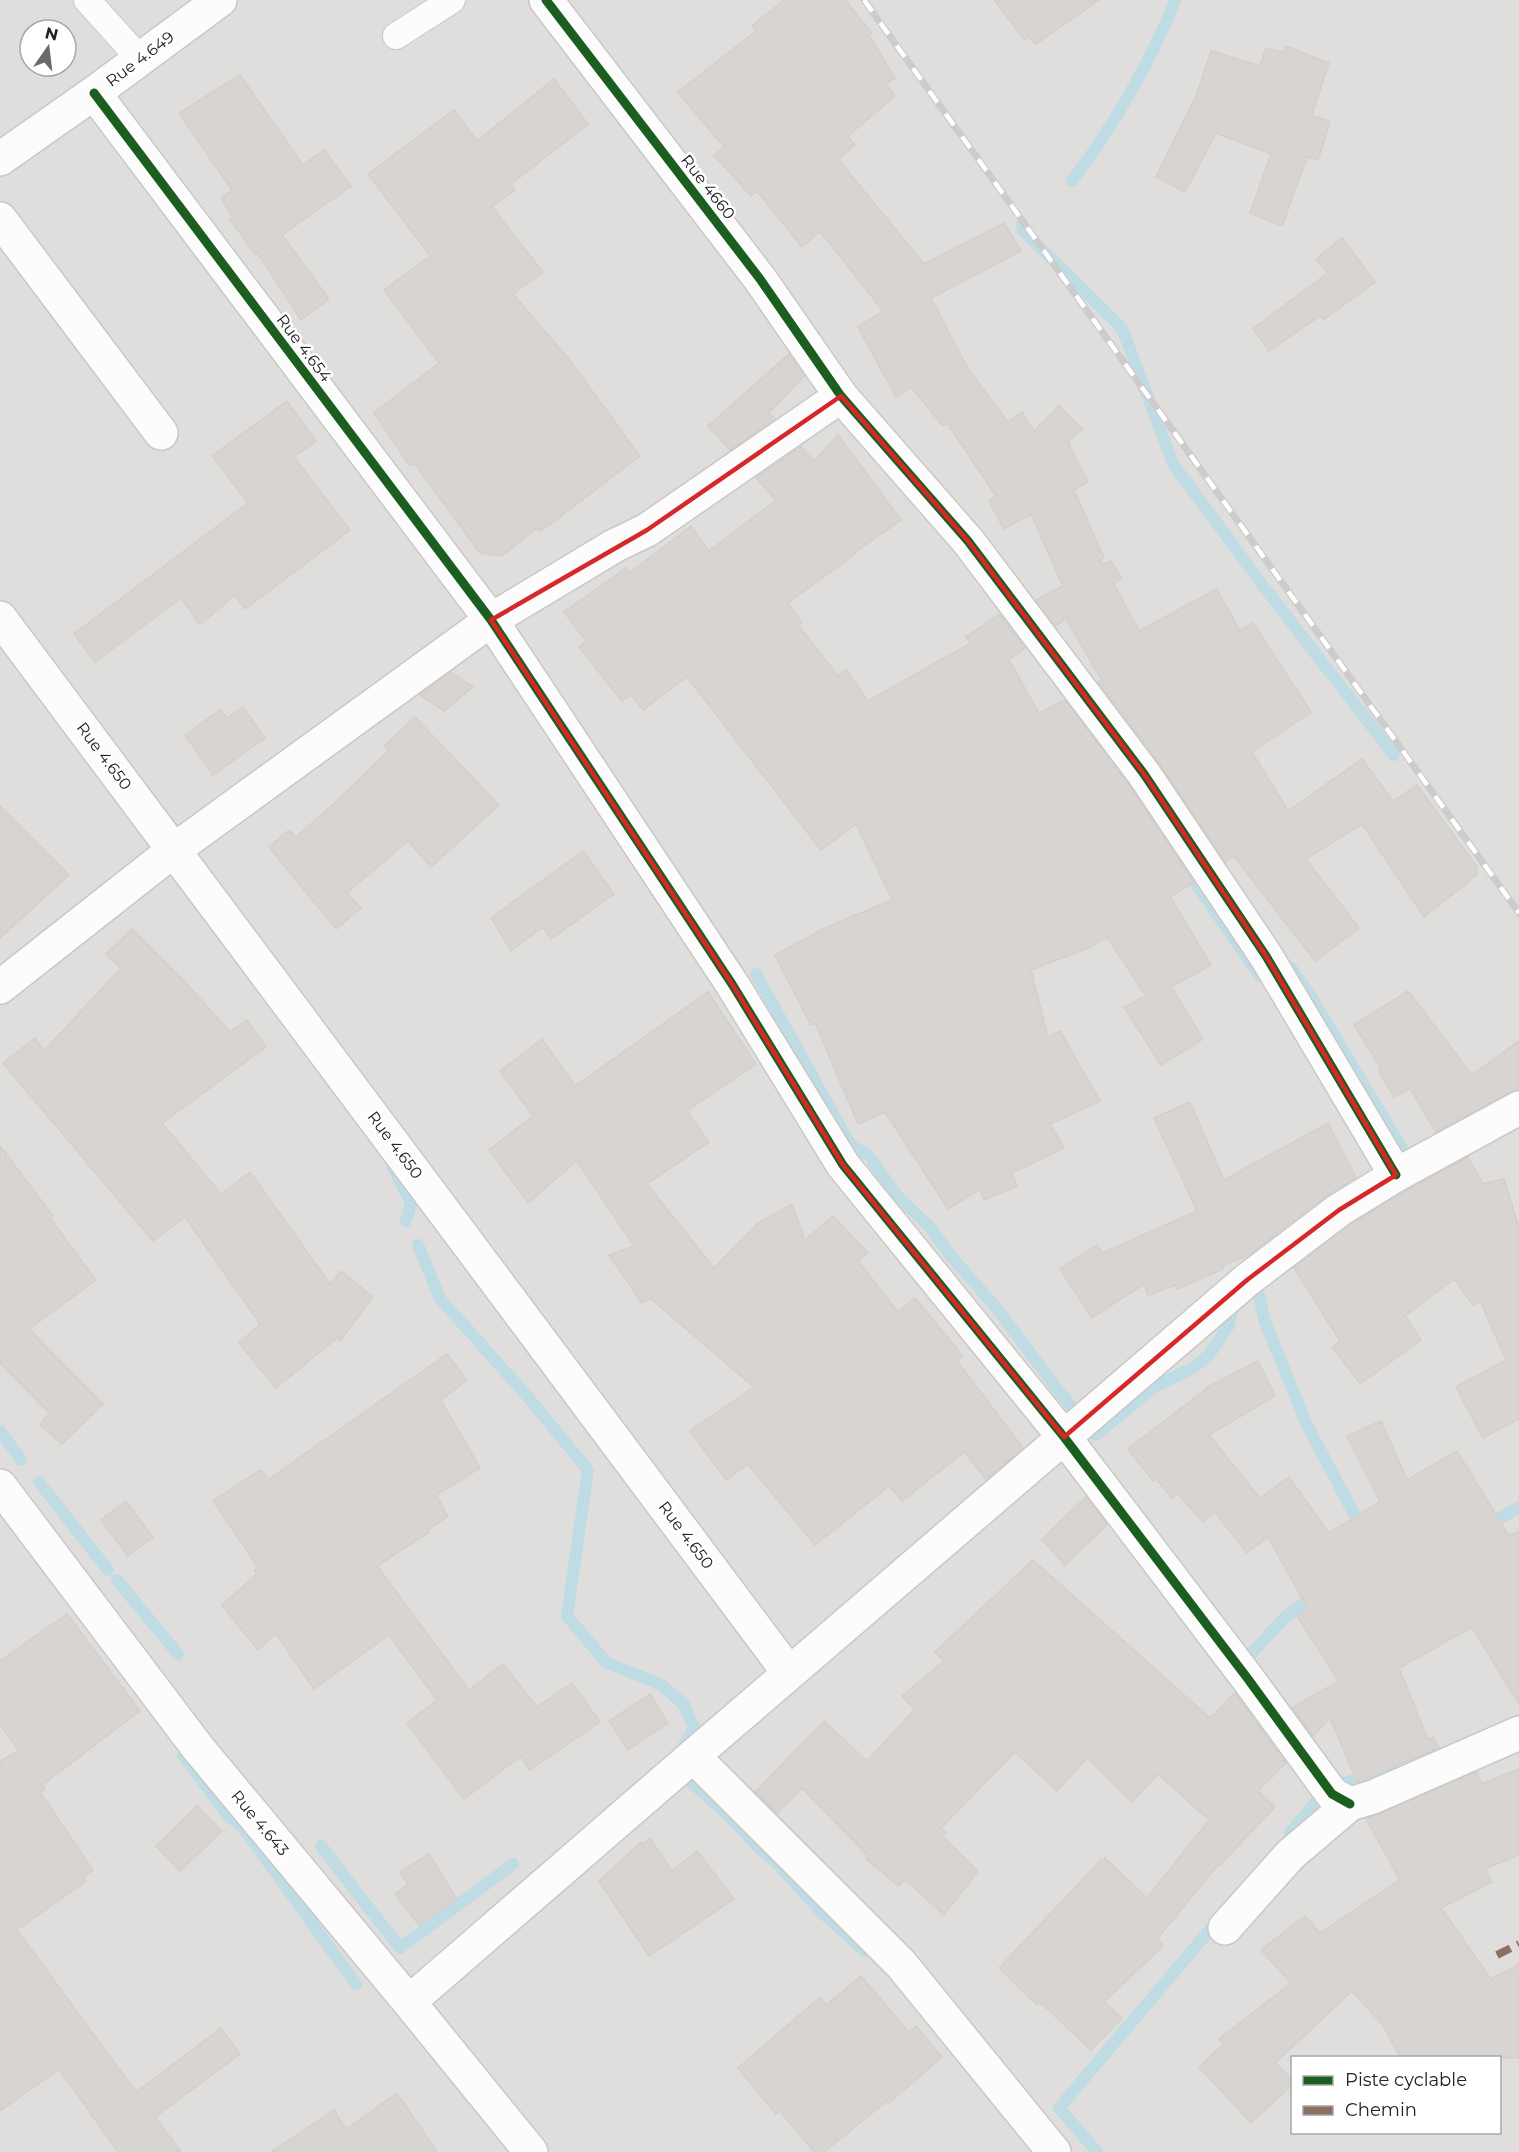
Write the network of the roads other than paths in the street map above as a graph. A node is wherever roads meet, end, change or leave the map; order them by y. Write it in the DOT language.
graph roads {
  1 [pos="87,0"];
  2 [pos="220,0"];
  3 [pos="452,0"];
  4 [pos="546,0"];
  5 [pos="396,36"];
  6 [pos="140,59"];
  7 [pos="94,93"];
  8 [pos="0,159"];
  9 [pos="0,219"];
  10 [pos="841,396"];
  11 [pos="161,433"];
  12 [pos="0,618"];
  13 [pos="491,620"];
  14 [pos="174,850"];
  15 [pos="0,987"];
  16 [pos="1519,1108"];
  17 [pos="1396,1175"];
  18 [pos="1064,1437"];
  19 [pos="0,1486"];
  20 [pos="789,1673"];
  21 [pos="1519,1733"];
  22 [pos="693,1755"];
  23 [pos="1350,1804"];
  24 [pos="1225,1928"];
  25 [pos="409,2002"];
  26 [pos="531,2152"];
  27 [pos="1054,2152"];
  1 -- 6 [label="lane"];
  2 -- 6 [label="street, Rue 4.649"];
  3 -- 5 [label="lane"];
  4 -- 10 [label="street, Rue 4660"];
  6 -- 7 [label="street, Rue 4.649"];
  7 -- 8 [label="street, Rue 4.649"];
  7 -- 13 [label="street, Rue 4.654"];
  9 -- 11 [label="street"];
  10 -- 13 [label="street"];
  10 -- 17 [label="street, Rue 4660"];
  12 -- 14 [label="street, Rue 4.650"];
  13 -- 14 [label="street"];
  13 -- 18 [label="street, Rue 4.654"];
  14 -- 15 [label="street"];
  14 -- 20 [label="street, Rue 4.650"];
  16 -- 17 [label="street"];
  17 -- 18 [label="street"];
  18 -- 20 [label="street"];
  18 -- 23 [label="street, Rue 4.654"];
  19 -- 25 [label="street, Rue 4.643"];
  20 -- 22 [label="street"];
  21 -- 23 [label="street"];
  22 -- 25 [label="street"];
  22 -- 27 [label="street"];
  23 -- 24 [label="street"];
  25 -- 26 [label="street, Rue 4.643"];
}
